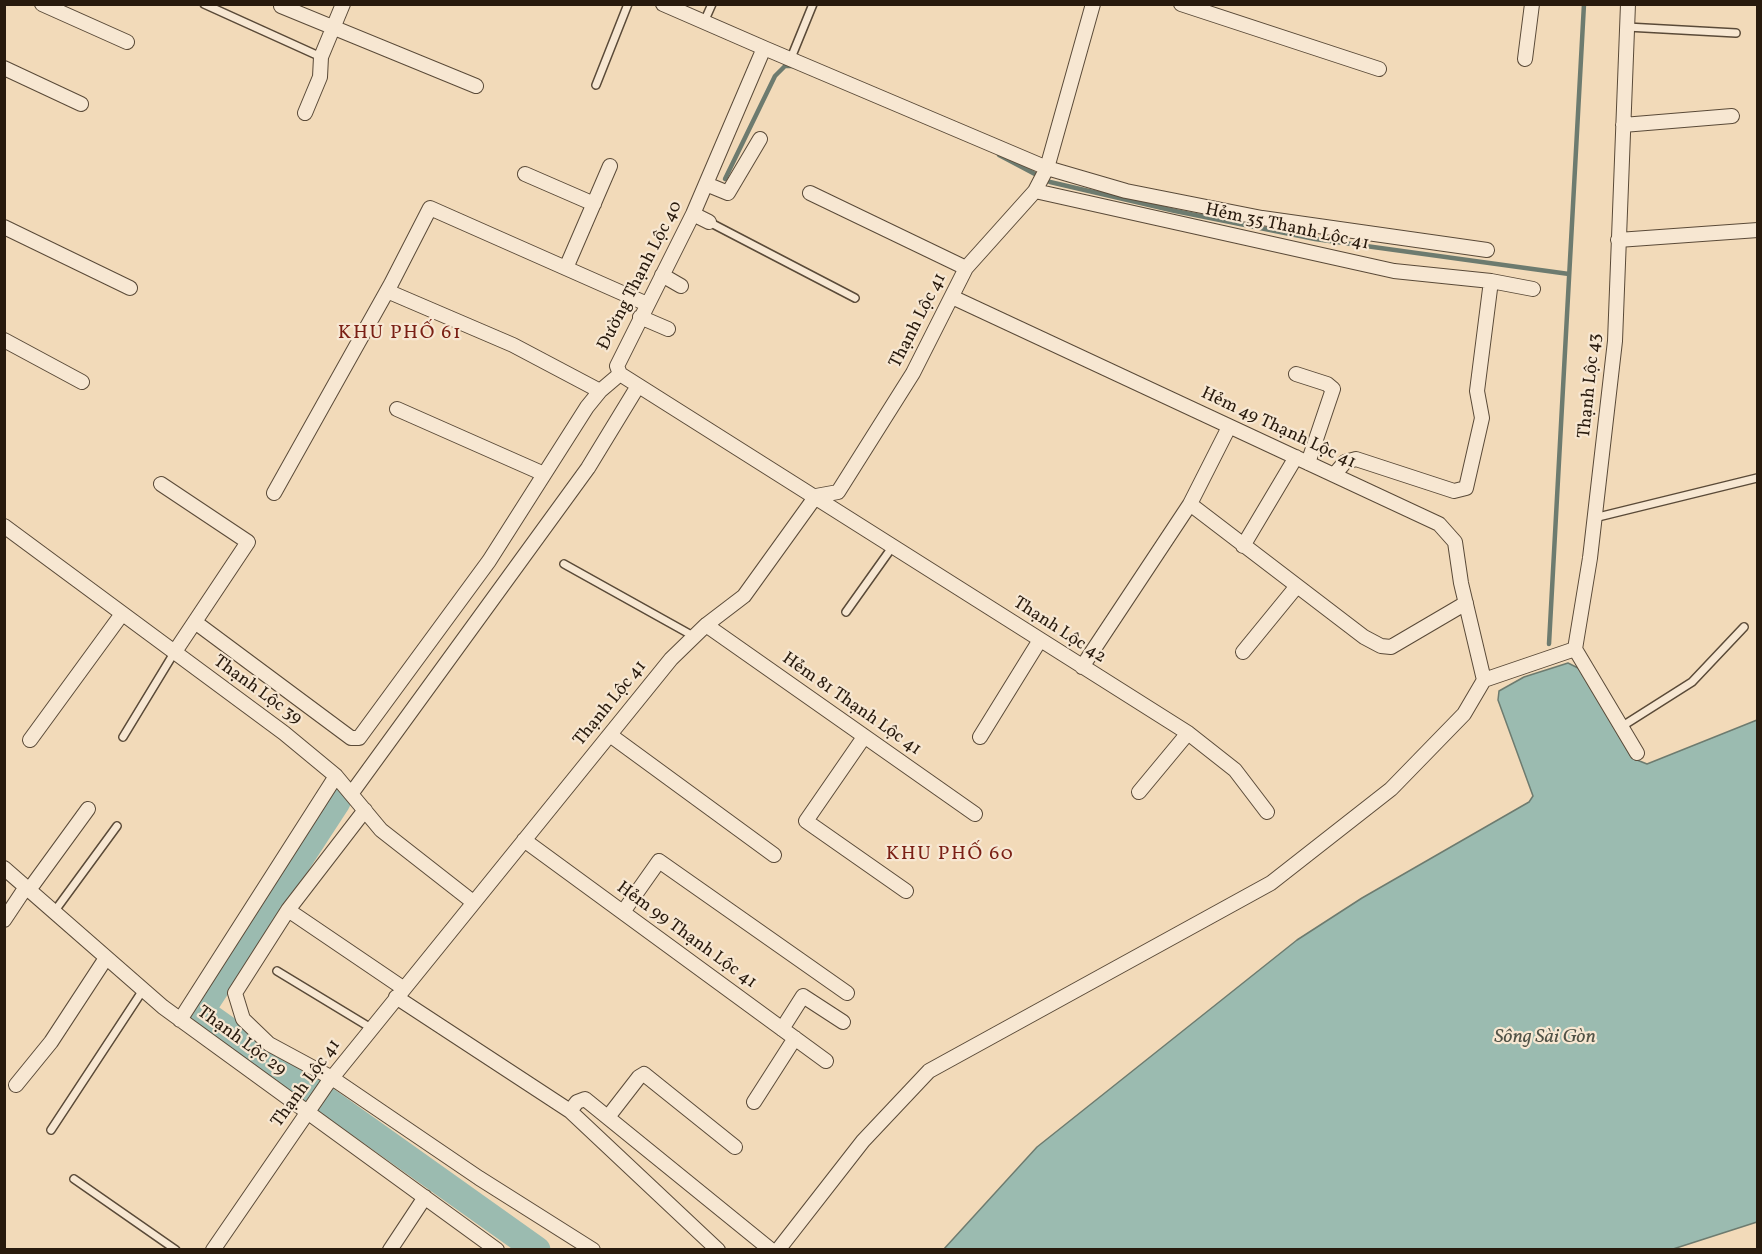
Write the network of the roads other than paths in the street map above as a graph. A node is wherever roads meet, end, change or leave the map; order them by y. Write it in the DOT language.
graph roads {
  1 [pos="42,4"];
  2 [pos="204,4"];
  3 [pos="344,4"];
  4 [pos="628,4"];
  5 [pos="663,4"];
  6 [pos="712,4"];
  7 [pos="813,4"];
  8 [pos="1093,4"];
  9 [pos="1181,4"];
  10 [pos="1532,4"];
  11 [pos="1628,4"];
  12 [pos="282,6"];
  13 [pos="704,22"];
  14 [pos="1627,27"];
  15 [pos="333,29"];
  16 [pos="1736,33"];
  17 [pos="127,42"];
  18 [pos="764,48"];
  19 [pos="321,57"];
  20 [pos="792,58"];
  21 [pos="1525,59"];
  22 [pos="4,68"];
  23 [pos="1379,69"];
  24 [pos="596,85"];
  25 [pos="476,86"];
  26 [pos="81,104"];
  27 [pos="304,113"];
  28 [pos="1732,116"];
  29 [pos="1623,125"];
  30 [pos="760,139"];
  31 [pos="610,166"];
  32 [pos="1047,168"];
  33 [pos="525,174"];
  34 [pos="706,184"];
  35 [pos="1035,191"];
  36 [pos="810,194"];
  37 [pos="594,204"];
  38 [pos="693,214"];
  39 [pos="709,222"];
  40 [pos="4,227"];
  41 [pos="1758,230"];
  42 [pos="1618,240"];
  43 [pos="1487,250"];
  44 [pos="566,268"];
  45 [pos="966,268"];
  46 [pos="662,275"];
  47 [pos="1491,281"];
  48 [pos="681,286"];
  49 [pos="130,288"];
  50 [pos="1533,290"];
  51 [pos="387,291"];
  52 [pos="951,297"];
  53 [pos="855,298"];
  54 [pos="647,303"];
  55 [pos="640,317"];
  56 [pos="669,329"];
  57 [pos="4,340"];
  58 [pos="620,374"];
  59 [pos="1296,374"];
  60 [pos="82,382"];
  61 [pos="639,386"];
  62 [pos="600,391"];
  63 [pos="398,409"];
  64 [pos="1229,427"];
  65 [pos="1302,460"];
  66 [pos="544,474"];
  67 [pos="1334,475"];
  68 [pos="1757,478"];
  69 [pos="161,484"];
  70 [pos="274,493"];
  71 [pos="816,496"];
  72 [pos="1190,504"];
  73 [pos="1594,518"];
  74 [pos="4,526"];
  75 [pos="893,546"];
  76 [pos="1243,546"];
  77 [pos="564,564"];
  78 [pos="1297,586"];
  79 [pos="1466,603"];
  80 [pos="846,612"];
  81 [pos="122,615"];
  82 [pos="195,622"];
  83 [pos="706,625"];
  84 [pos="1744,627"];
  85 [pos="695,637"];
  86 [pos="1040,640"];
  87 [pos="1575,649"];
  88 [pos="1243,652"];
  89 [pos="174,653"];
  90 [pos="1082,667"];
  91 [pos="1484,680"];
  92 [pos="1621,727"];
  93 [pos="1188,733"];
  94 [pos="610,735"];
  95 [pos="123,736"];
  96 [pos="864,736"];
  97 [pos="980,737"];
  98 [pos="30,740"];
  99 [pos="1636,753"];
  100 [pos="336,776"];
  101 [pos="1138,792"];
  102 [pos="351,794"];
  103 [pos="88,809"];
  104 [pos="364,810"];
  105 [pos="1267,812"];
  106 [pos="975,814"];
  107 [pos="117,826"];
  108 [pos="524,840"];
  109 [pos="774,855"];
  110 [pos="4,868"];
  111 [pos="28,889"];
  112 [pos="906,891"];
  113 [pos="473,902"];
  114 [pos="288,910"];
  115 [pos="54,912"];
  116 [pos="623,912"];
  117 [pos="4,920"];
  118 [pos="106,958"];
  119 [pos="277,971"];
  120 [pos="143,990"];
  121 [pos="399,993"];
  122 [pos="847,993"];
  123 [pos="180,1020"];
  124 [pos="843,1022"];
  125 [pos="371,1028"];
  126 [pos="782,1029"];
  127 [pos="795,1038"];
  128 [pos="826,1061"];
  129 [pos="330,1081"];
  130 [pos="16,1085"];
  131 [pos="754,1102"];
  132 [pos="570,1111"];
  133 [pos="307,1112"];
  134 [pos="608,1117"];
  135 [pos="51,1130"];
  136 [pos="735,1147"];
  137 [pos="74,1179"];
  138 [pos="425,1197"];
  139 [pos="176,1250"];
  140 [pos="213,1250"];
  141 [pos="390,1250"];
  142 [pos="497,1250"];
  143 [pos="593,1250"];
  144 [pos="718,1250"];
  145 [pos="771,1250"];
  146 [pos="778,1250"];
  1 -- 17 [label="street"];
  2 -- 19 [label="lane"];
  3 -- 15 [label="street"];
  4 -- 24 [label="lane"];
  5 -- 13 [label="street"];
  6 -- 13 [label="lane"];
  7 -- 20 [label="lane"];
  8 -- 32 [label="street"];
  9 -- 23 [label="street"];
  10 -- 21 [label="street"];
  11 -- 14 [label="street, Thạnh Lộc 43"];
  12 -- 15 [label="street"];
  13 -- 18 [label="street"];
  14 -- 16 [label="lane"];
  14 -- 29 [label="street, Thạnh Lộc 43"];
  15 -- 19 [label="street"];
  15 -- 25 [label="street"];
  18 -- 20 [label="street"];
  18 -- 34 [label="street, Đường Thạnh Lộc 40"];
  19 -- 27 [label="street"];
  20 -- 32 [label="street"];
  22 -- 26 [label="street"];
  28 -- 29 [label="street"];
  29 -- 42 [label="street, Thạnh Lộc 43"];
  30 -- 34 [label="street"];
  31 -- 37 [label="street"];
  32 -- 35 [label="street, Thạnh Lộc 41"];
  32 -- 43 [label="street"];
  33 -- 37 [label="street"];
  34 -- 38 [label="street, Đường Thạnh Lộc 40"];
  35 -- 45 [label="street, Thạnh Lộc 41"];
  35 -- 47 [label="street, Hẻm 35 Thạnh Lộc 41"];
  36 -- 45 [label="street"];
  37 -- 44 [label="street"];
  38 -- 39 [label="street"];
  38 -- 46 [label="street, Đường Thạnh Lộc 40"];
  39 -- 53 [label="lane"];
  40 -- 49 [label="street"];
  41 -- 42 [label="street"];
  42 -- 73 [label="street, Thạnh Lộc 43"];
  44 -- 51 [label="street"];
  44 -- 54 [label="street"];
  45 -- 52 [label="street, Thạnh Lộc 41"];
  46 -- 48 [label="street"];
  46 -- 54 [label="street, Đường Thạnh Lộc 40"];
  47 -- 50 [label="street, Hẻm 35 Thạnh Lộc 41"];
  47 -- 67 [label="street"];
  51 -- 62 [label="street"];
  51 -- 70 [label="street"];
  52 -- 64 [label="street, Hẻm 49 Thạnh Lộc 41"];
  52 -- 71 [label="street, Thạnh Lộc 41"];
  54 -- 55 [label="street, Đường Thạnh Lộc 40"];
  55 -- 56 [label="street"];
  55 -- 58 [label="street, Đường Thạnh Lộc 40"];
  57 -- 60 [label="street"];
  58 -- 61 [label="street, Đường Thạnh Lộc 40"];
  58 -- 62 [label="street"];
  59 -- 65 [label="street"];
  61 -- 71 [label="street, Đường Thạnh Lộc 40"];
  61 -- 102 [label="street"];
  62 -- 66 [label="street"];
  63 -- 66 [label="street"];
  64 -- 65 [label="street, Hẻm 49 Thạnh Lộc 41"];
  64 -- 72 [label="street"];
  65 -- 67 [label="street, Hẻm 49 Thạnh Lộc 41"];
  65 -- 76 [label="street"];
  66 -- 82 [label="street"];
  67 -- 79 [label="street, Hẻm 49 Thạnh Lộc 41"];
  68 -- 73 [label="lane"];
  69 -- 82 [label="street"];
  71 -- 75 [label="street, Thạnh Lộc 42"];
  71 -- 83 [label="street, Thạnh Lộc 41"];
  72 -- 76 [label="street"];
  72 -- 90 [label="street"];
  73 -- 87 [label="street, Thạnh Lộc 43"];
  74 -- 81 [label="street, Thạnh Lộc 39"];
  75 -- 80 [label="lane"];
  75 -- 86 [label="street, Thạnh Lộc 42"];
  76 -- 78 [label="street"];
  77 -- 85 [label="lane"];
  78 -- 79 [label="street"];
  78 -- 88 [label="street"];
  79 -- 91 [label="street, Hẻm 49 Thạnh Lộc 41"];
  81 -- 89 [label="street, Thạnh Lộc 39"];
  81 -- 98 [label="street"];
  82 -- 89 [label="street"];
  83 -- 85 [label="street, Thạnh Lộc 41"];
  83 -- 96 [label="street, Hẻm 81 Thạnh Lộc 41"];
  84 -- 92 [label="lane"];
  85 -- 94 [label="street, Thạnh Lộc 41"];
  86 -- 90 [label="street, Thạnh Lộc 42"];
  86 -- 97 [label="street"];
  87 -- 91 [label="street"];
  87 -- 92 [label="street"];
  89 -- 95 [label="lane"];
  89 -- 100 [label="street, Thạnh Lộc 39"];
  90 -- 93 [label="street, Thạnh Lộc 42"];
  91 -- 146 [label="street"];
  92 -- 99 [label="street"];
  93 -- 101 [label="street"];
  93 -- 105 [label="street, Thạnh Lộc 42"];
  94 -- 108 [label="street, Thạnh Lộc 41"];
  94 -- 109 [label="street"];
  96 -- 106 [label="street, Hẻm 81 Thạnh Lộc 41"];
  96 -- 112 [label="street"];
  100 -- 102 [label="street, Thạnh Lộc 39"];
  100 -- 123 [label="street"];
  102 -- 104 [label="street, Thạnh Lộc 39"];
  103 -- 111 [label="street"];
  104 -- 113 [label="street, Thạnh Lộc 39"];
  104 -- 114 [label="street"];
  107 -- 115 [label="lane"];
  108 -- 113 [label="street, Thạnh Lộc 41"];
  108 -- 116 [label="street, Hẻm 99 Thạnh Lộc 41"];
  110 -- 111 [label="street, Thạnh Lộc 29"];
  111 -- 115 [label="street, Thạnh Lộc 29"];
  111 -- 117 [label="street"];
  113 -- 121 [label="street, Thạnh Lộc 41"];
  114 -- 121 [label="street"];
  114 -- 129 [label="street"];
  115 -- 118 [label="street, Thạnh Lộc 29"];
  116 -- 122 [label="street"];
  116 -- 126 [label="street, Hẻm 99 Thạnh Lộc 41"];
  118 -- 120 [label="street, Thạnh Lộc 29"];
  118 -- 130 [label="street"];
  119 -- 125 [label="lane"];
  120 -- 123 [label="street, Thạnh Lộc 29"];
  120 -- 135 [label="lane"];
  121 -- 125 [label="street, Thạnh Lộc 41"];
  121 -- 132 [label="street"];
  123 -- 133 [label="street, Thạnh Lộc 29"];
  124 -- 126 [label="street"];
  125 -- 129 [label="street, Thạnh Lộc 41"];
  126 -- 127 [label="street, Hẻm 99 Thạnh Lộc 41"];
  127 -- 128 [label="street, Hẻm 99 Thạnh Lộc 41"];
  127 -- 131 [label="street"];
  129 -- 133 [label="street, Thạnh Lộc 41"];
  129 -- 143 [label="street"];
  132 -- 134 [label="street"];
  132 -- 144 [label="street"];
  133 -- 138 [label="street, Thạnh Lộc 29"];
  133 -- 140 [label="street, Thạnh Lộc 41"];
  134 -- 136 [label="street"];
  134 -- 145 [label="street"];
  137 -- 139 [label="lane"];
  138 -- 141 [label="street"];
  138 -- 142 [label="street, Thạnh Lộc 29"];
}
